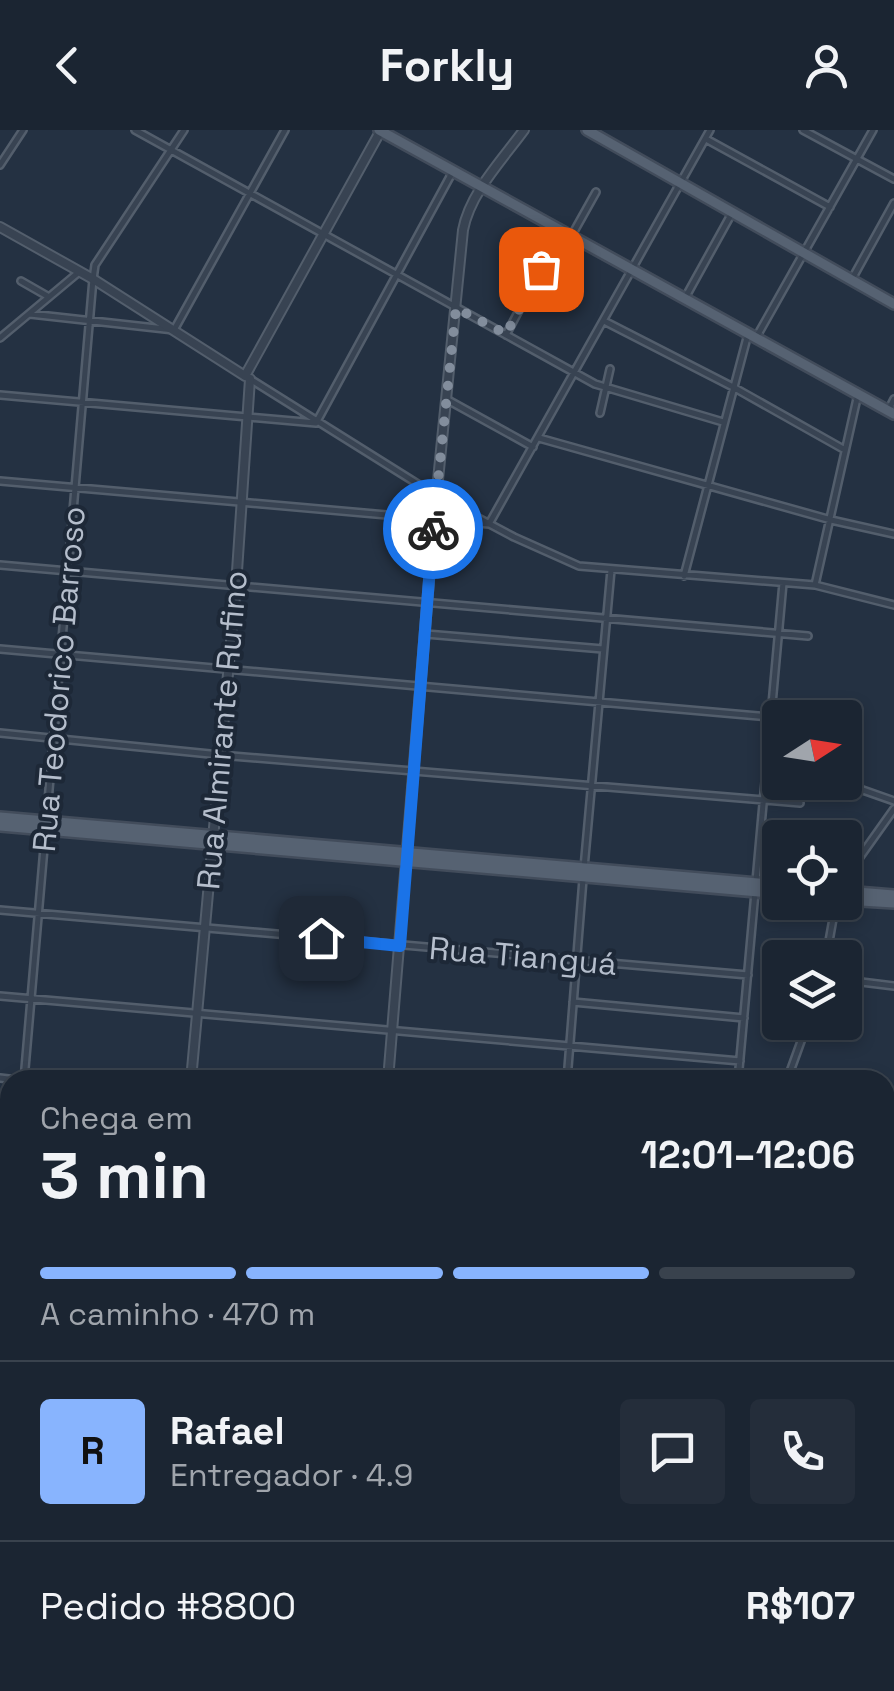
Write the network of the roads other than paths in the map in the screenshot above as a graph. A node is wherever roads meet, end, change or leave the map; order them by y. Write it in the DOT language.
graph roads {
  1 [pos="23,130"];
  2 [pos="135,130"];
  3 [pos="184,130"];
  4 [pos="284,130"];
  5 [pos="380,130"];
  6 [pos="524,130"];
  7 [pos="588,130"];
  8 [pos="614,130"];
  9 [pos="710,130"];
  10 [pos="804,130"];
  11 [pos="873,130"];
  12 [pos="706,139"];
  13 [pos="608,142"];
  14 [pos="171,150"];
  15 [pos="858,158"];
  16 [pos="0,165"];
  17 [pos="453,171"];
  18 [pos="894,179"];
  19 [pos="680,183"];
  20 [pos="482,187"];
  21 [pos="596,192"];
  22 [pos="250,194"];
  23 [pos="894,204"];
  24 [pos="830,206"];
  25 [pos="732,213"];
  26 [pos="0,227"];
  27 [pos="322,234"];
  28 [pos="572,235"];
  29 [pos="803,252"];
  30 [pos="541,269"];
  31 [pos="631,270"];
  32 [pos="79,272"];
  33 [pos="397,275"];
  34 [pos="93,278"];
  35 [pos="852,279"];
  36 [pos="21,280"];
  37 [pos="49,298"];
  38 [pos="685,298"];
  39 [pos="894,304"];
  40 [pos="456,308"];
  41 [pos="30,314"];
  42 [pos="90,321"];
  43 [pos="604,321"];
  44 [pos="174,330"];
  45 [pos="506,334"];
  46 [pos="752,336"];
  47 [pos="0,338"];
  48 [pos="610,369"];
  49 [pos="574,373"];
  50 [pos="247,378"];
  51 [pos="605,385"];
  52 [pos="733,387"];
  53 [pos="858,394"];
  54 [pos="0,396"];
  55 [pos="446,399"];
  56 [pos="894,399"];
  57 [pos="83,403"];
  58 [pos="891,412"];
  59 [pos="600,413"];
  60 [pos="249,419"];
  61 [pos="723,422"];
  62 [pos="316,423"];
  63 [pos="539,438"];
  64 [pos="533,447"];
  65 [pos="845,450"];
  66 [pos="0,481"];
  67 [pos="706,485"];
  68 [pos="76,487"];
  69 [pos="437,496"];
  70 [pos="242,502"];
  71 [pos="434,520"];
  72 [pos="831,520"];
  73 [pos="489,524"];
  74 [pos="894,534"];
  75 [pos="0,565"];
  76 [pos="612,569"];
  77 [pos="68,571"];
  78 [pos="684,576"];
  79 [pos="783,583"];
  80 [pos="815,585"];
  81 [pos="236,586"];
  82 [pos="428,603"];
  83 [pos="894,605"];
  84 [pos="607,617"];
  85 [pos="779,633"];
  86 [pos="426,634"];
  87 [pos="808,636"];
  88 [pos="0,650"];
  89 [pos="604,650"];
  90 [pos="61,653"];
  91 [pos="227,669"];
  92 [pos="421,687"];
  93 [pos="777,700"];
  94 [pos="599,702"];
  95 [pos="762,716"];
  96 [pos="0,733"];
  97 [pos="53,738"];
  98 [pos="220,755"];
  99 [pos="413,770"];
  100 [pos="592,785"];
  101 [pos="862,790"];
  102 [pos="762,800"];
  103 [pos="764,800"];
  104 [pos="894,802"];
  105 [pos="800,803"];
  106 [pos="894,809"];
  107 [pos="0,818"];
  108 [pos="885,824"];
  109 [pos="894,824"];
  110 [pos="0,826"];
  111 [pos="46,826"];
  112 [pos="212,840"];
  113 [pos="862,855"];
  114 [pos="407,858"];
  115 [pos="584,872"];
  116 [pos="762,887"];
  117 [pos="757,888"];
  118 [pos="762,889"];
  119 [pos="862,892"];
  120 [pos="894,895"];
  121 [pos="862,901"];
  122 [pos="894,903"];
  123 [pos="0,910"];
  124 [pos="38,914"];
  125 [pos="204,928"];
  126 [pos="400,946"];
  127 [pos="576,960"];
  128 [pos="748,975"];
  129 [pos="862,982"];
  130 [pos="894,986"];
  131 [pos="0,996"];
  132 [pos="31,999"];
  133 [pos="574,1002"];
  134 [pos="196,1012"];
  135 [pos="744,1018"];
  136 [pos="393,1030"];
  137 [pos="801,1040"];
  138 [pos="569,1045"];
  139 [pos="740,1061"];
  140 [pos="21,1070"];
  141 [pos="191,1070"];
  142 [pos="389,1070"];
  143 [pos="567,1070"];
  144 [pos="739,1070"];
  145 [pos="791,1070"];
  1 -- 16 [label="street"];
  2 -- 14 [label="street"];
  3 -- 14 [label="street"];
  4 -- 22 [label="street"];
  5 -- 17 [label="main road"];
  5 -- 27 [label="street"];
  6 -- 20 [label="street"];
  7 -- 13 [label="main road"];
  8 -- 13 [label="street"];
  9 -- 12 [label="street"];
  10 -- 15 [label="street"];
  11 -- 15 [label="street"];
  12 -- 19 [label="street"];
  12 -- 24 [label="street"];
  13 -- 19 [label="main road"];
  14 -- 22 [label="street"];
  14 -- 34 [label="street"];
  15 -- 18 [label="street"];
  15 -- 24 [label="street"];
  17 -- 20 [label="main road"];
  17 -- 33 [label="street"];
  19 -- 25 [label="main road"];
  19 -- 31 [label="street"];
  20 -- 28 [label="main road"];
  20 -- 40 [label="street"];
  21 -- 28 [label="street"];
  22 -- 27 [label="street"];
  22 -- 44 [label="street"];
  23 -- 35 [label="street"];
  24 -- 29 [label="street"];
  25 -- 29 [label="main road"];
  25 -- 38 [label="street"];
  26 -- 32 [label="street"];
  27 -- 33 [label="street"];
  27 -- 50 [label="street"];
  28 -- 31 [label="main road"];
  29 -- 35 [label="main road"];
  29 -- 46 [label="street"];
  30 -- 45 [label="street"];
  31 -- 38 [label="main road"];
  31 -- 43 [label="street"];
  32 -- 34 [label="street"];
  32 -- 37 [label="street"];
  33 -- 40 [label="street"];
  33 -- 62 [label="street"];
  34 -- 42 [label="street, Rua Teodorico Barroso"];
  34 -- 44 [label="street"];
  35 -- 39 [label="main road"];
  36 -- 37 [label="street"];
  37 -- 41 [label="street"];
  38 -- 46 [label="main road"];
  40 -- 45 [label="street"];
  40 -- 55 [label="street"];
  41 -- 42 [label="street"];
  41 -- 47 [label="street"];
  42 -- 44 [label="street"];
  42 -- 57 [label="street, Rua Teodorico Barroso"];
  43 -- 49 [label="street"];
  43 -- 52 [label="street"];
  44 -- 50 [label="street"];
  45 -- 49 [label="street"];
  46 -- 52 [label="street"];
  46 -- 53 [label="main road"];
  48 -- 51 [label="street"];
  49 -- 51 [label="street"];
  49 -- 63 [label="street"];
  50 -- 60 [label="street, Rua Almirante Rufino"];
  50 -- 62 [label="street"];
  51 -- 59 [label="street"];
  51 -- 61 [label="street"];
  52 -- 61 [label="street"];
  52 -- 65 [label="street"];
  53 -- 58 [label="main road"];
  53 -- 65 [label="street"];
  54 -- 57 [label="street"];
  55 -- 64 [label="street"];
  55 -- 69 [label="street"];
  56 -- 58 [label="street"];
  57 -- 60 [label="street"];
  57 -- 68 [label="street, Rua Teodorico Barroso"];
  60 -- 62 [label="street"];
  60 -- 70 [label="street, Rua Almirante Rufino"];
  61 -- 67 [label="street"];
  62 -- 69 [label="street"];
  63 -- 64 [label="street"];
  63 -- 67 [label="street"];
  64 -- 73 [label="street"];
  65 -- 72 [label="street"];
  66 -- 68 [label="street"];
  67 -- 72 [label="street"];
  67 -- 78 [label="street"];
  68 -- 70 [label="street"];
  68 -- 77 [label="street, Rua Teodorico Barroso"];
  69 -- 71 [label="street"];
  69 -- 73 [label="street"];
  70 -- 71 [label="street"];
  70 -- 81 [label="street, Rua Almirante Rufino"];
  71 -- 73 [label="street"];
  71 -- 82 [label="street"];
  72 -- 74 [label="street"];
  72 -- 80 [label="street"];
  73 -- 76 [label="street"];
  75 -- 77 [label="street"];
  76 -- 78 [label="street"];
  76 -- 84 [label="street"];
  77 -- 81 [label="street"];
  77 -- 90 [label="street, Rua Teodorico Barroso"];
  78 -- 79 [label="street"];
  79 -- 80 [label="street"];
  79 -- 85 [label="street"];
  80 -- 83 [label="street"];
  81 -- 82 [label="street"];
  81 -- 91 [label="street, Rua Almirante Rufino"];
  82 -- 84 [label="street"];
  82 -- 86 [label="street"];
  84 -- 85 [label="street"];
  84 -- 89 [label="street"];
  85 -- 87 [label="street"];
  85 -- 93 [label="street"];
  86 -- 89 [label="street"];
  86 -- 92 [label="street"];
  88 -- 90 [label="street"];
  89 -- 94 [label="street"];
  90 -- 91 [label="street"];
  90 -- 97 [label="street, Rua Teodorico Barroso"];
  91 -- 92 [label="street"];
  91 -- 98 [label="street, Rua Almirante Rufino"];
  92 -- 94 [label="street"];
  92 -- 99 [label="street"];
  94 -- 95 [label="street"];
  94 -- 100 [label="street"];
  96 -- 97 [label="street"];
  97 -- 98 [label="street"];
  97 -- 111 [label="street, Rua Teodorico Barroso"];
  98 -- 99 [label="street"];
  98 -- 112 [label="street, Rua Almirante Rufino"];
  99 -- 100 [label="street"];
  99 -- 114 [label="street"];
  100 -- 102 [label="street"];
  100 -- 115 [label="street"];
  101 -- 104 [label="street"];
  103 -- 105 [label="street"];
  103 -- 117 [label="street"];
  106 -- 108 [label="street"];
  107 -- 111 [label="main road"];
  108 -- 109 [label="street"];
  108 -- 113 [label="street"];
  110 -- 111 [label="main road"];
  111 -- 112 [label="main road"];
  111 -- 124 [label="street, Rua Teodorico Barroso"];
  112 -- 114 [label="main road"];
  112 -- 125 [label="street, Rua Almirante Rufino"];
  114 -- 115 [label="main road"];
  114 -- 126 [label="street"];
  115 -- 117 [label="main road"];
  115 -- 127 [label="street"];
  116 -- 117 [label="main road"];
  117 -- 118 [label="main road"];
  117 -- 128 [label="street"];
  119 -- 120 [label="main road"];
  121 -- 122 [label="main road"];
  123 -- 124 [label="street, Rua Tianguá"];
  124 -- 125 [label="street, Rua Tianguá"];
  124 -- 132 [label="street, Rua Teodorico Barroso"];
  125 -- 126 [label="street, Rua Tianguá"];
  125 -- 134 [label="street, Rua Almirante Rufino"];
  126 -- 127 [label="street, Rua Tianguá"];
  126 -- 136 [label="street"];
  127 -- 128 [label="street, Rua Tianguá"];
  127 -- 133 [label="street"];
  128 -- 135 [label="street"];
  129 -- 130 [label="street"];
  131 -- 132 [label="street"];
  132 -- 134 [label="street"];
  132 -- 140 [label="street, Rua Teodorico Barroso"];
  133 -- 135 [label="street"];
  133 -- 138 [label="street"];
  134 -- 136 [label="street"];
  134 -- 141 [label="street, Rua Almirante Rufino"];
  135 -- 139 [label="street"];
  136 -- 138 [label="street"];
  136 -- 142 [label="street"];
  137 -- 145 [label="street"];
  138 -- 139 [label="street"];
  138 -- 143 [label="street"];
  139 -- 144 [label="street"];
}
